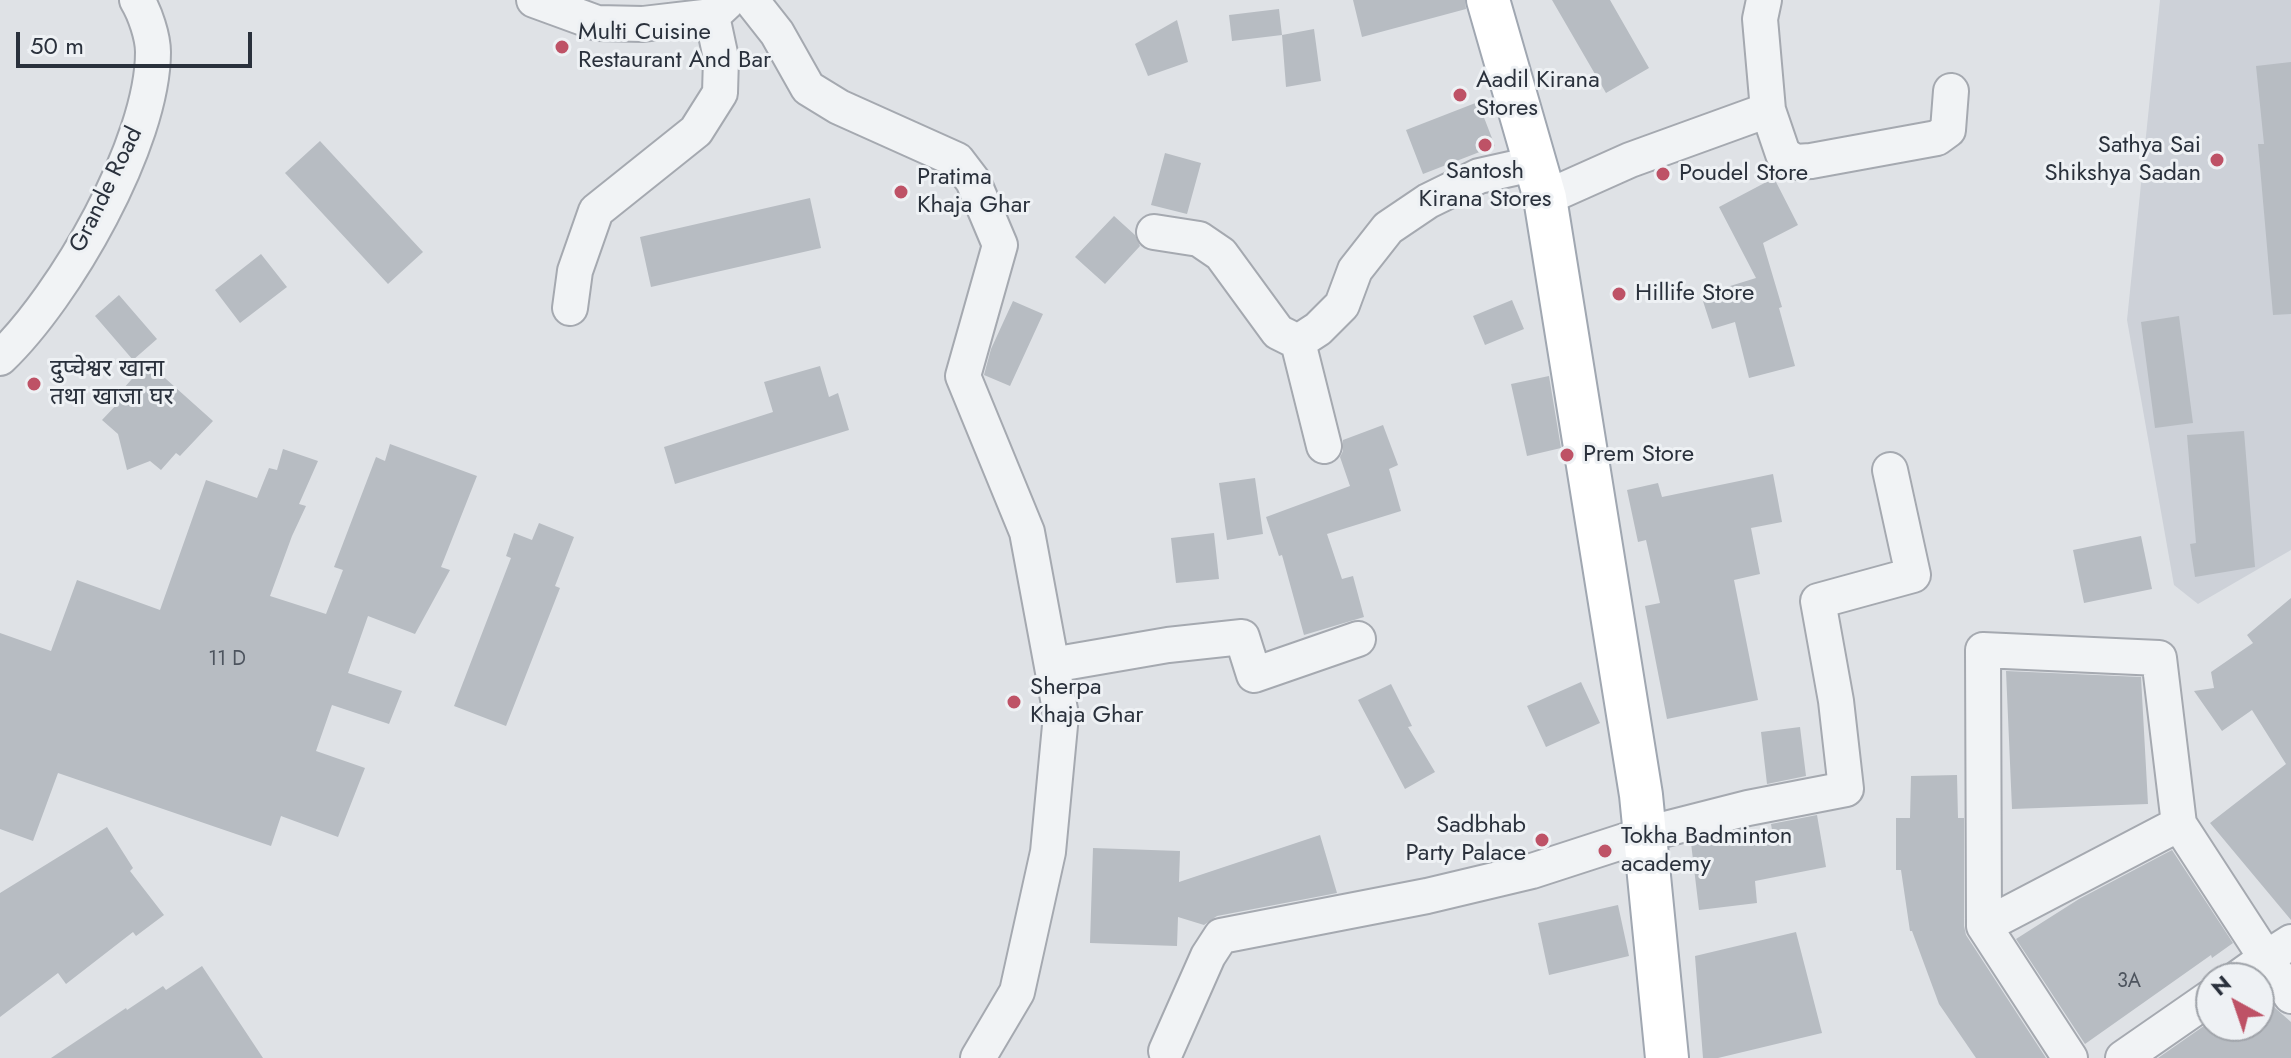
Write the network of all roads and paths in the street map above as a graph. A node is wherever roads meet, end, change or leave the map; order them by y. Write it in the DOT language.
graph roads {
  1 [pos="137,0"];
  2 [pos="534,0"];
  3 [pos="751,0"];
  4 [pos="1488,0"];
  5 [pos="1764,0"];
  6 [pos="720,8"];
  7 [pos="1951,91"];
  8 [pos="1768,110"];
  9 [pos="1541,180"];
  10 [pos="1154,232"];
  11 [pos="570,308"];
  12 [pos="1298,342"];
  13 [pos="0,358"];
  14 [pos="1324,446"];
  15 [pos="1890,470"];
  16 [pos="1358,639"];
  17 [pos="1052,665"];
  18 [pos="2179,824"];
  19 [pos="1646,834"];
  20 [pos="1984,926"];
  21 [pos="2278,950"];
  22 [pos="2261,962"];
  23 [pos="2291,996"];
  24 [pos="2195,1008"];
  25 [pos="1166,1051"];
  26 [pos="978,1058"];
  27 [pos="1667,1058"];
  28 [pos="2070,1058"];
  29 [pos="2123,1058"];
  1 -- 13 [label="street, Grande Road"];
  2 -- 6 [label="street"];
  3 -- 17 [label="street"];
  4 -- 9 [label="main road"];
  5 -- 8 [label="street"];
  6 -- 11 [label="street"];
  7 -- 8 [label="street"];
  8 -- 9 [label="street"];
  9 -- 12 [label="street"];
  9 -- 19 [label="main road"];
  10 -- 12 [label="street"];
  12 -- 14 [label="street"];
  15 -- 19 [label="street"];
  16 -- 17 [label="street"];
  17 -- 26 [label="street"];
  18 -- 20 [label="street"];
  18 -- 20 [label="street"];
  18 -- 21 [label="street"];
  19 -- 25 [label="street"];
  19 -- 27 [label="main road"];
  20 -- 28 [label="street"];
  21 -- 22 [label="street"];
  21 -- 23 [label="street"];
  24 -- 29 [label="street"];
}
